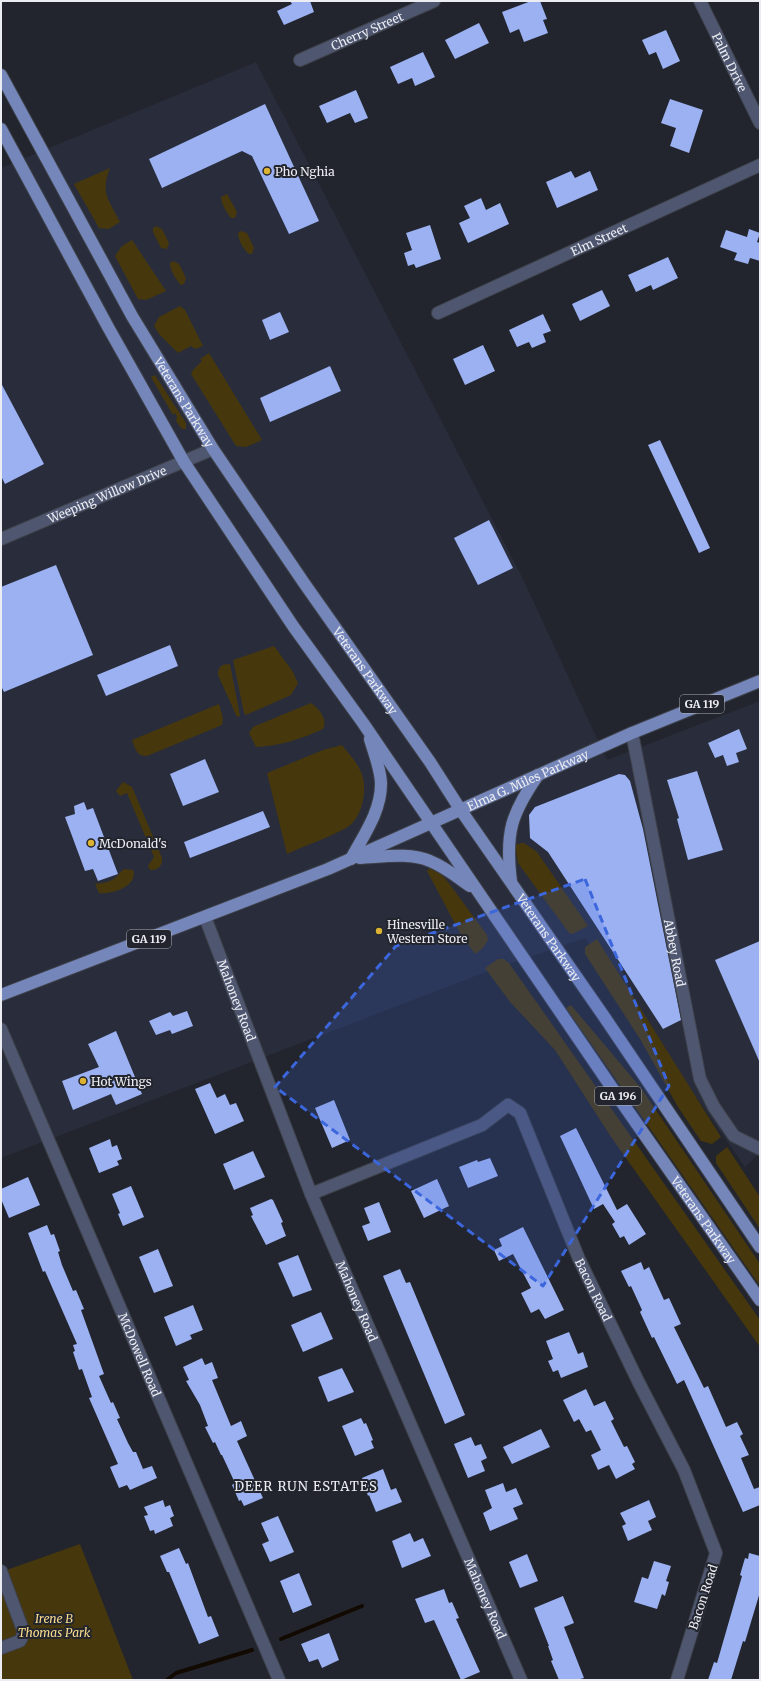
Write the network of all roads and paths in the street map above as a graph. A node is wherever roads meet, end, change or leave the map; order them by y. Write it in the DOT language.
graph roads {
  1 [pos="434,1"];
  2 [pos="700,1"];
  3 [pos="300,60"];
  4 [pos="1,75"];
  5 [pos="760,123"];
  6 [pos="1,129"];
  7 [pos="760,165"];
  8 [pos="438,314"];
  9 [pos="213,449"];
  10 [pos="184,462"];
  11 [pos="1,539"];
  12 [pos="760,681"];
  13 [pos="368,732"];
  14 [pos="632,733"];
  15 [pos="539,774"];
  16 [pos="460,809"];
  17 [pos="430,822"];
  18 [pos="350,859"];
  19 [pos="511,882"];
  20 [pos="477,891"];
  21 [pos="205,917"];
  22 [pos="1,995"];
  23 [pos="1,1029"];
  24 [pos="760,1149"];
  25 [pos="311,1194"];
  26 [pos="760,1247"];
  27 [pos="760,1300"];
  28 [pos="1,1571"];
  29 [pos="1,1648"];
  30 [pos="279,1680"];
  31 [pos="521,1680"];
  32 [pos="677,1680"];
  1 -- 3 [label="street, Cherry Street"];
  2 -- 5 [label="street, Palm Drive"];
  4 -- 9 [label="main road, Veterans Parkway"];
  6 -- 10 [label="main road, Veterans Parkway"];
  7 -- 8 [label="street, Elm Street"];
  9 -- 10 [label="street, Weeping Willow Drive"];
  9 -- 16 [label="main road, Veterans Parkway"];
  10 -- 11 [label="street, Weeping Willow Drive"];
  10 -- 13 [label="main road, Veterans Parkway"];
  12 -- 14 [label="main road, Elma G. Miles Parkway / GA 119"];
  13 -- 17 [label="main road, Veterans Parkway"];
  13 -- 18 [label="main road"];
  14 -- 15 [label="main road, Elma G. Miles Parkway / GA 119"];
  14 -- 24 [label="street, Abbey Road"];
  15 -- 16 [label="main road, Elma G. Miles Parkway / GA 119"];
  15 -- 19 [label="main road"];
  16 -- 17 [label="main road, Elma G. Miles Parkway / GA 119"];
  16 -- 19 [label="main road, Veterans Parkway / GA 196"];
  17 -- 18 [label="main road, Elma G. Miles Parkway / GA 119"];
  17 -- 20 [label="main road, Veterans Parkway"];
  18 -- 20 [label="main road, GA 196"];
  18 -- 21 [label="main road, Elma G. Miles Parkway / GA 119"];
  19 -- 26 [label="main road, Veterans Parkway / GA 196"];
  20 -- 27 [label="main road, Veterans Parkway / GA 196"];
  21 -- 22 [label="main road, GA 119"];
  21 -- 25 [label="street, Mahoney Road"];
  23 -- 30 [label="street, McDowell Road"];
  25 -- 31 [label="street, Mahoney Road"];
  25 -- 32 [label="street, Bacon Road"];
  28 -- 29 [label="street"];
}
